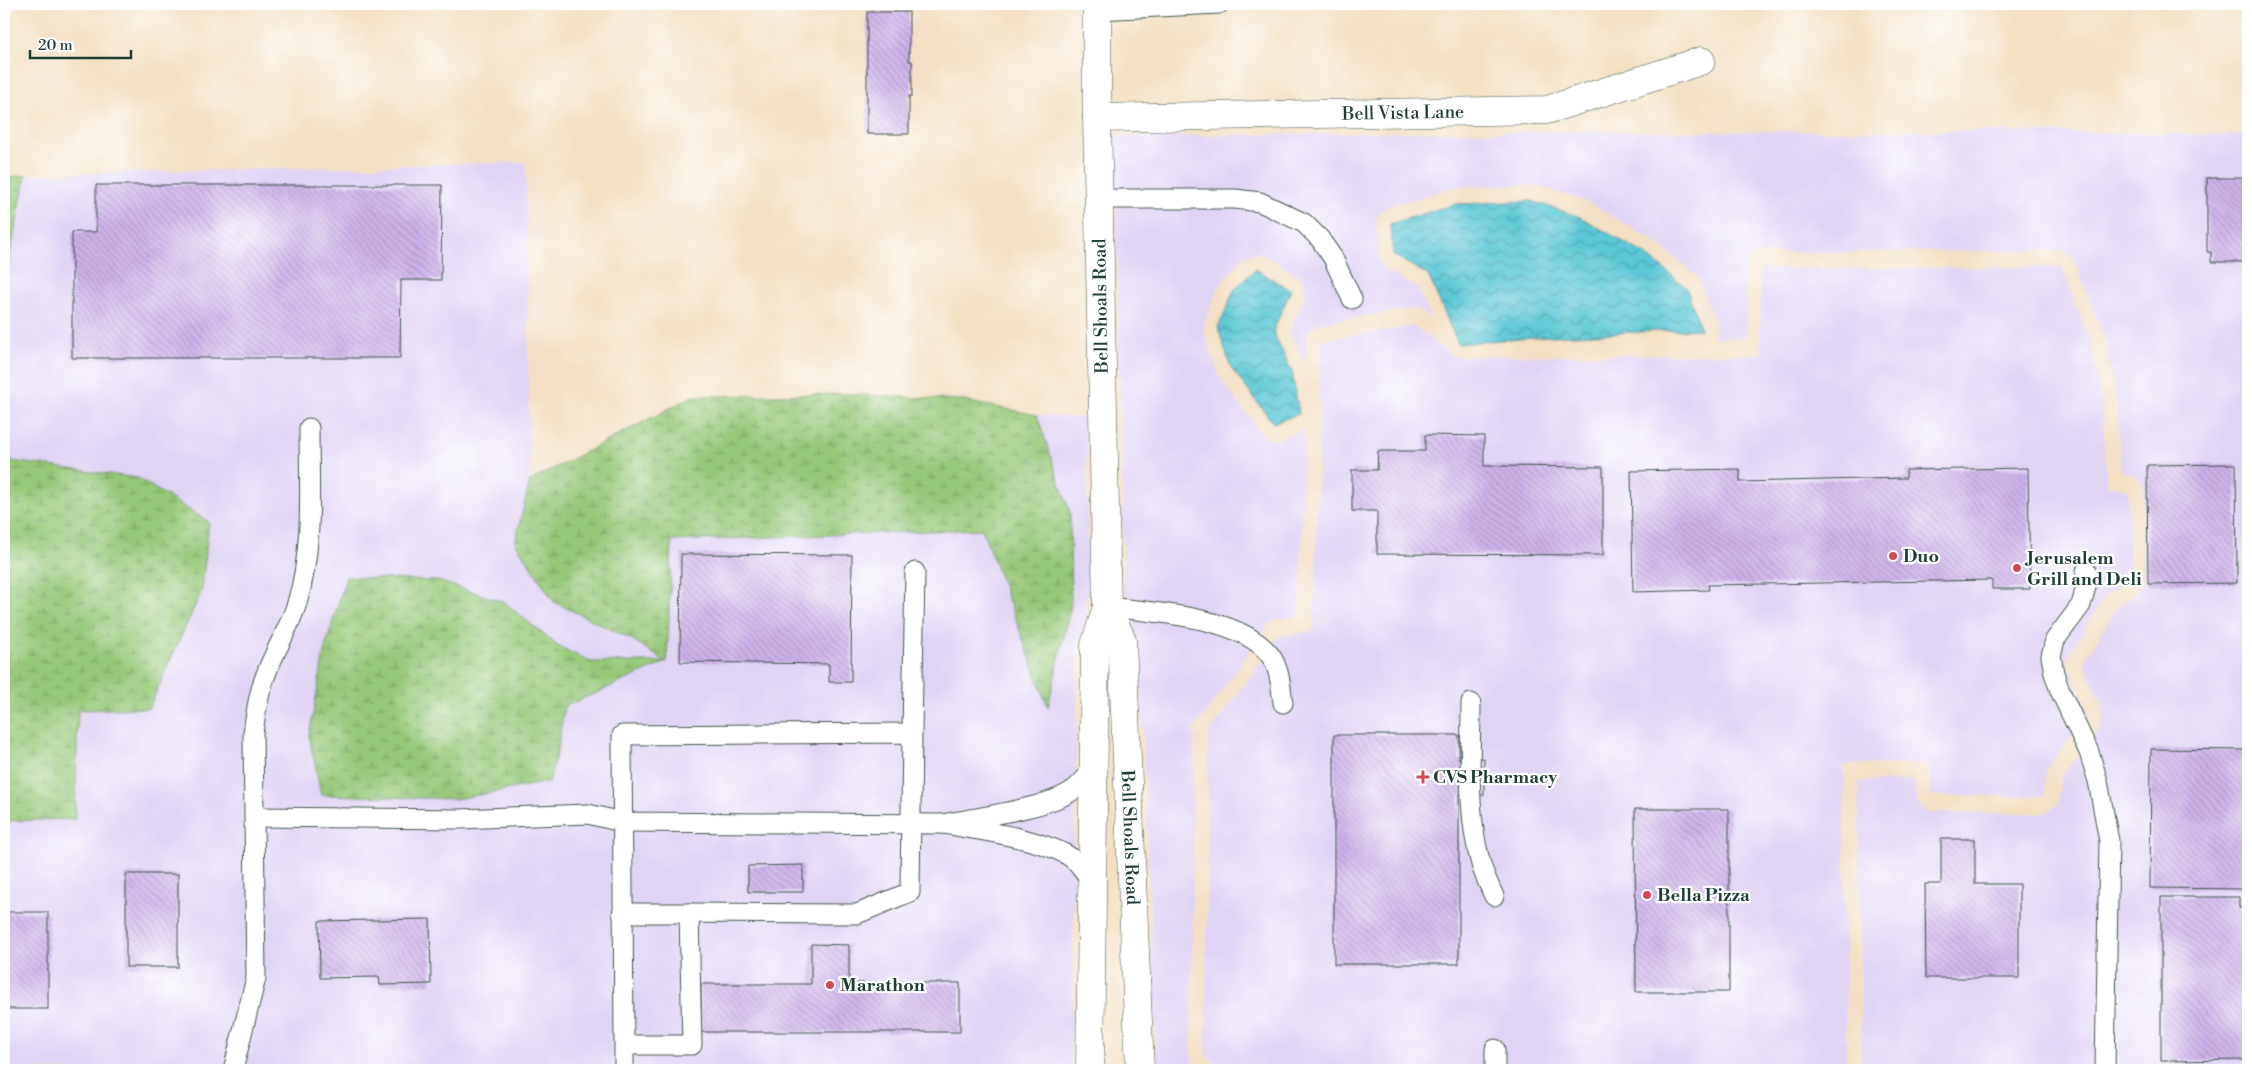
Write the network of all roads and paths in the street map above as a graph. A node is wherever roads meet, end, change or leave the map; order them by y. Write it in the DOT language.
graph roads {
  1 [pos="1220,4"];
  2 [pos="1097,7"];
  3 [pos="1701,61"];
  4 [pos="1097,118"];
  5 [pos="1099,199"];
  6 [pos="1352,299"];
  7 [pos="309,428"];
  8 [pos="2086,571"];
  9 [pos="915,572"];
  10 [pos="1107,607"];
  11 [pos="1283,703"];
  12 [pos="1471,703"];
  13 [pos="912,733"];
  14 [pos="1094,768"];
  15 [pos="254,817"];
  16 [pos="621,822"];
  17 [pos="911,824"];
  18 [pos="943,824"];
  19 [pos="1092,883"];
  20 [pos="1494,896"];
  21 [pos="622,913"];
  22 [pos="689,913"];
  23 [pos="624,1045"];
  24 [pos="1495,1049"];
  25 [pos="233,1070"];
  26 [pos="624,1070"];
  27 [pos="1090,1070"];
  28 [pos="1140,1070"];
  29 [pos="1495,1070"];
  30 [pos="2105,1070"];
  1 -- 2 [label="lane"];
  2 -- 4 [label="main road, Bell Shoals Road"];
  3 -- 4 [label="main road, Bell Vista Lane"];
  4 -- 5 [label="main road, Bell Shoals Road"];
  5 -- 6 [label="lane"];
  5 -- 10 [label="main road, Bell Shoals Road"];
  7 -- 15 [label="lane"];
  8 -- 30 [label="lane"];
  9 -- 13 [label="lane"];
  10 -- 11 [label="lane"];
  10 -- 14 [label="main road, Bell Shoals Road"];
  10 -- 28 [label="main road, Bell Shoals Road"];
  12 -- 20 [label="lane"];
  13 -- 16 [label="lane"];
  13 -- 17 [label="lane"];
  14 -- 18 [label="lane"];
  14 -- 19 [label="main road, Bell Shoals Road"];
  15 -- 16 [label="lane"];
  15 -- 25 [label="lane"];
  16 -- 17 [label="lane"];
  16 -- 21 [label="lane"];
  17 -- 18 [label="lane"];
  17 -- 22 [label="lane"];
  18 -- 19 [label="lane"];
  19 -- 27 [label="main road, Bell Shoals Road"];
  21 -- 22 [label="lane"];
  21 -- 23 [label="lane"];
  22 -- 23 [label="lane"];
  23 -- 26 [label="lane"];
  24 -- 29 [label="lane"];
}
